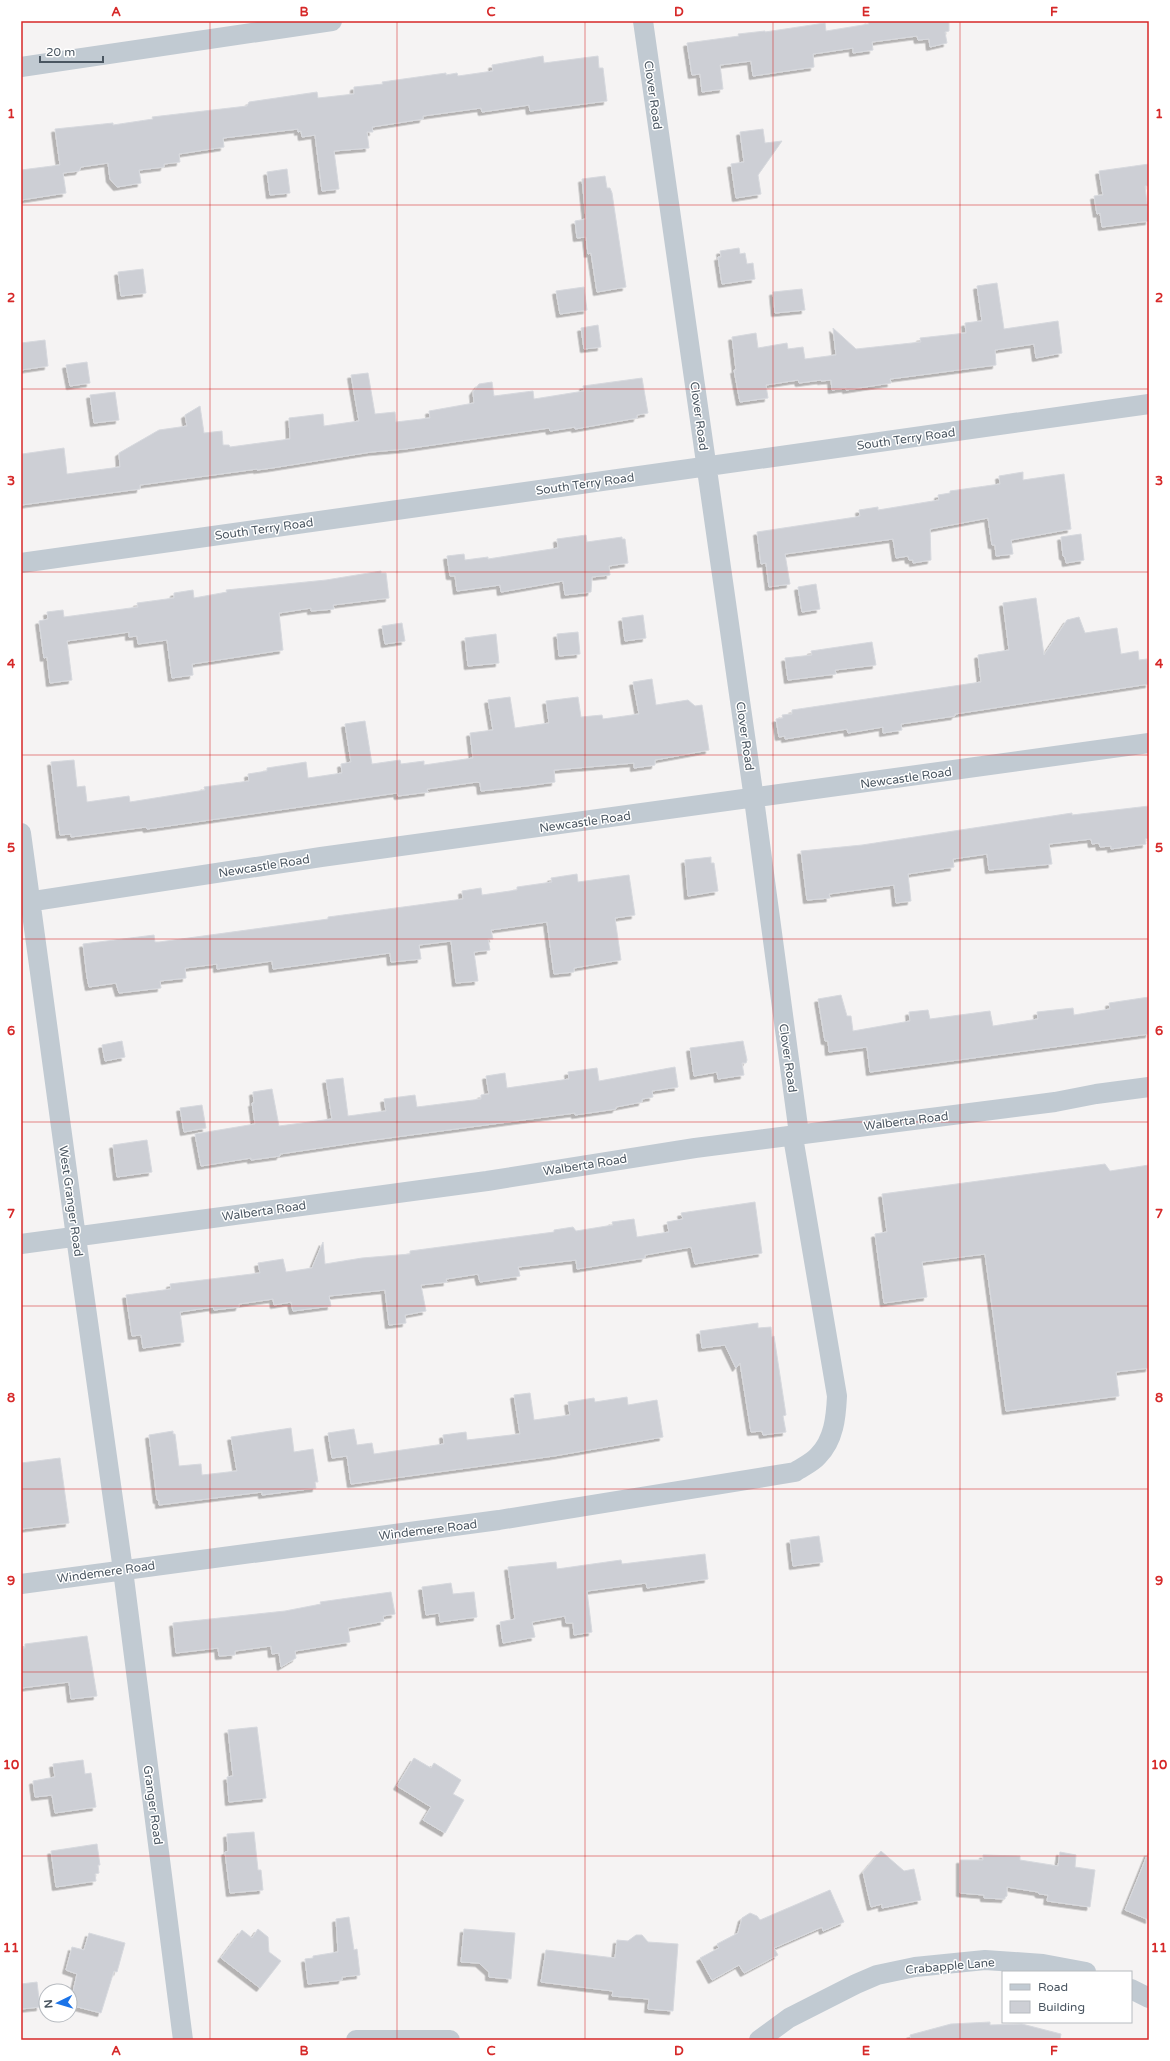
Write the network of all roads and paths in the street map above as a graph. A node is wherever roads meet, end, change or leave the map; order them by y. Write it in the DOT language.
graph roads {
  1 [pos="332,21"];
  2 [pos="643,21"];
  3 [pos="21,67"];
  4 [pos="1149,404"];
  5 [pos="706,467"];
  6 [pos="21,563"];
  7 [pos="1149,743"];
  8 [pos="754,799"];
  9 [pos="21,833"];
  10 [pos="26,902"];
  11 [pos="1149,1087"];
  12 [pos="799,1134"];
  13 [pos="76,1237"];
  14 [pos="21,1244"];
  15 [pos="824,1448"];
  16 [pos="123,1570"];
  17 [pos="21,1584"];
  18 [pos="1081,1971"];
  19 [pos="1132,1990"];
  20 [pos="1149,1998"];
  21 [pos="183,2040"];
  22 [pos="356,2040"];
  23 [pos="450,2040"];
  24 [pos="759,2040"];
  1 -- 3 [label="street"];
  2 -- 5 [label="street, Clover Road"];
  4 -- 5 [label="street, South Terry Road"];
  5 -- 6 [label="street, South Terry Road"];
  5 -- 8 [label="street, Clover Road"];
  7 -- 8 [label="street, Newcastle Road"];
  8 -- 10 [label="street, Newcastle Road"];
  8 -- 12 [label="street, Clover Road"];
  9 -- 10 [label="street, West Granger Road"];
  10 -- 13 [label="street, West Granger Road"];
  11 -- 12 [label="street, Walberta Road"];
  12 -- 13 [label="street, Walberta Road"];
  12 -- 15 [label="street, Clover Road"];
  13 -- 14 [label="street, Walberta Road"];
  13 -- 16 [label="street, West Granger Road"];
  15 -- 16 [label="street, Windemere Road"];
  16 -- 17 [label="street, Windemere Road"];
  16 -- 21 [label="street, Granger Road"];
  18 -- 24 [label="street, Crabapple Lane"];
  19 -- 20 [label="street"];
  22 -- 23 [label="street"];
}
